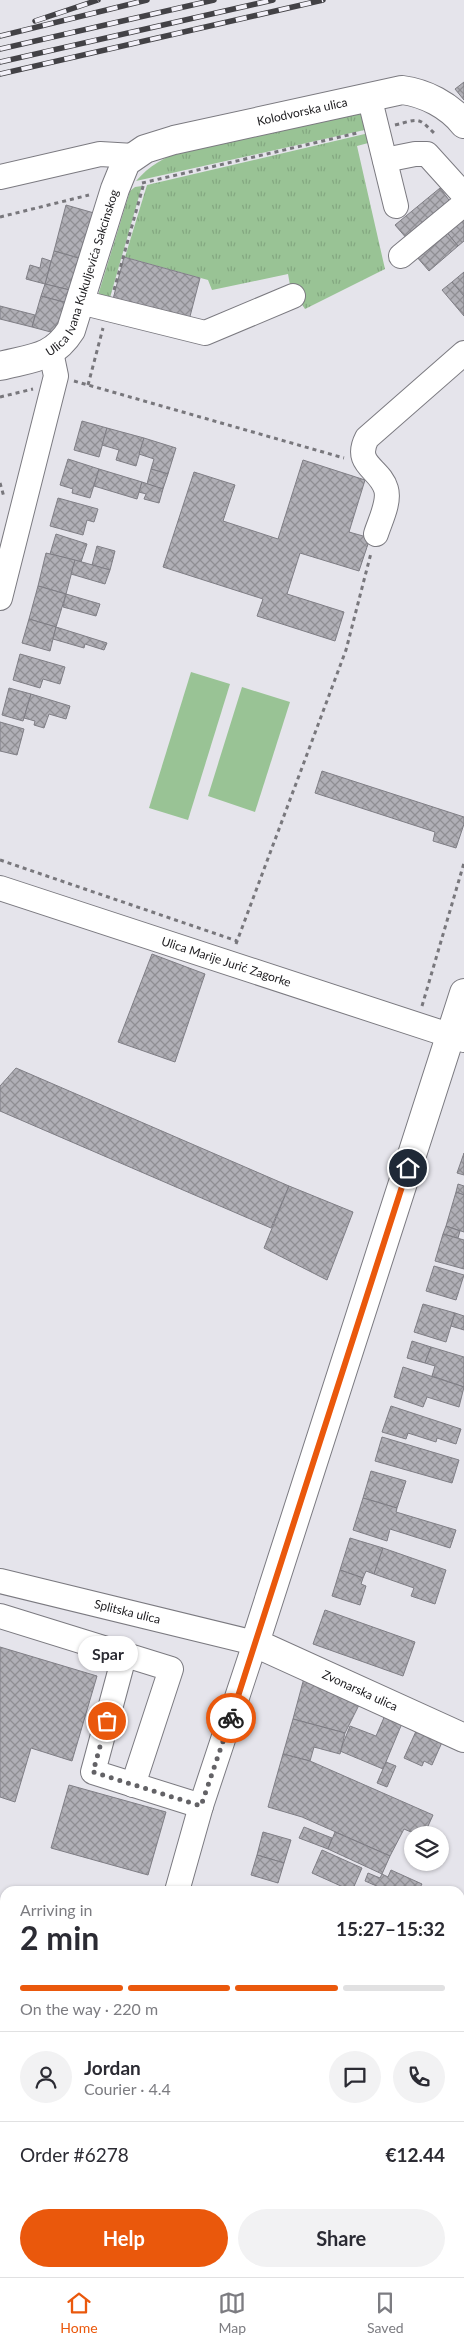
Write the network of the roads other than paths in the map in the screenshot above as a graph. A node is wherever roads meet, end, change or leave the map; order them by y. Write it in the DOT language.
graph roads {
  1 [pos="369,96"];
  2 [pos="464,124"];
  3 [pos="134,156"];
  4 [pos="385,160"];
  5 [pos="0,177"];
  6 [pos="464,195"];
  7 [pos="464,204"];
  8 [pos="396,206"];
  9 [pos="401,256"];
  10 [pos="293,296"];
  11 [pos="80,302"];
  12 [pos="52,352"];
  13 [pos="464,352"];
  14 [pos="0,366"];
  15 [pos="376,534"];
  16 [pos="0,598"];
  17 [pos="0,888"];
  18 [pos="464,993"];
  19 [pos="458,1037"];
  20 [pos="0,1581"];
  21 [pos="0,1616"];
  22 [pos="256,1644"];
  23 [pos="125,1653"];
  24 [pos="464,1738"];
  25 [pos="133,1785"];
  26 [pos="201,1806"];
  27 [pos="178,1886"];
  1 -- 2 [label="main road, Kolodvorska ulica"];
  1 -- 3 [label="main road, Kolodvorska ulica"];
  1 -- 4 [label="street"];
  3 -- 5 [label="street"];
  3 -- 11 [label="main road, Ulica Ivana Kukuljevića Sakcinskog"];
  4 -- 6 [label="street"];
  4 -- 8 [label="street"];
  7 -- 9 [label="street"];
  10 -- 11 [label="street"];
  11 -- 12 [label="main road, Ulica Ivana Kukuljevića Sakcinskog"];
  12 -- 14 [label="main road"];
  12 -- 16 [label="street, Ulica Ivana Kukuljevića Sakcinskog"];
  13 -- 15 [label="street"];
  17 -- 19 [label="street, Ulica Marije Jurić Zagorke"];
  18 -- 19 [label="main road"];
  19 -- 22 [label="main road"];
  20 -- 22 [label="street, Splitska ulica"];
  21 -- 23 [label="street"];
  22 -- 24 [label="main road, Zvonarska ulica"];
  22 -- 26 [label="street"];
  23 -- 25 [label="street"];
  23 -- 25 [label="street"];
  25 -- 26 [label="street"];
  26 -- 27 [label="street"];
}
